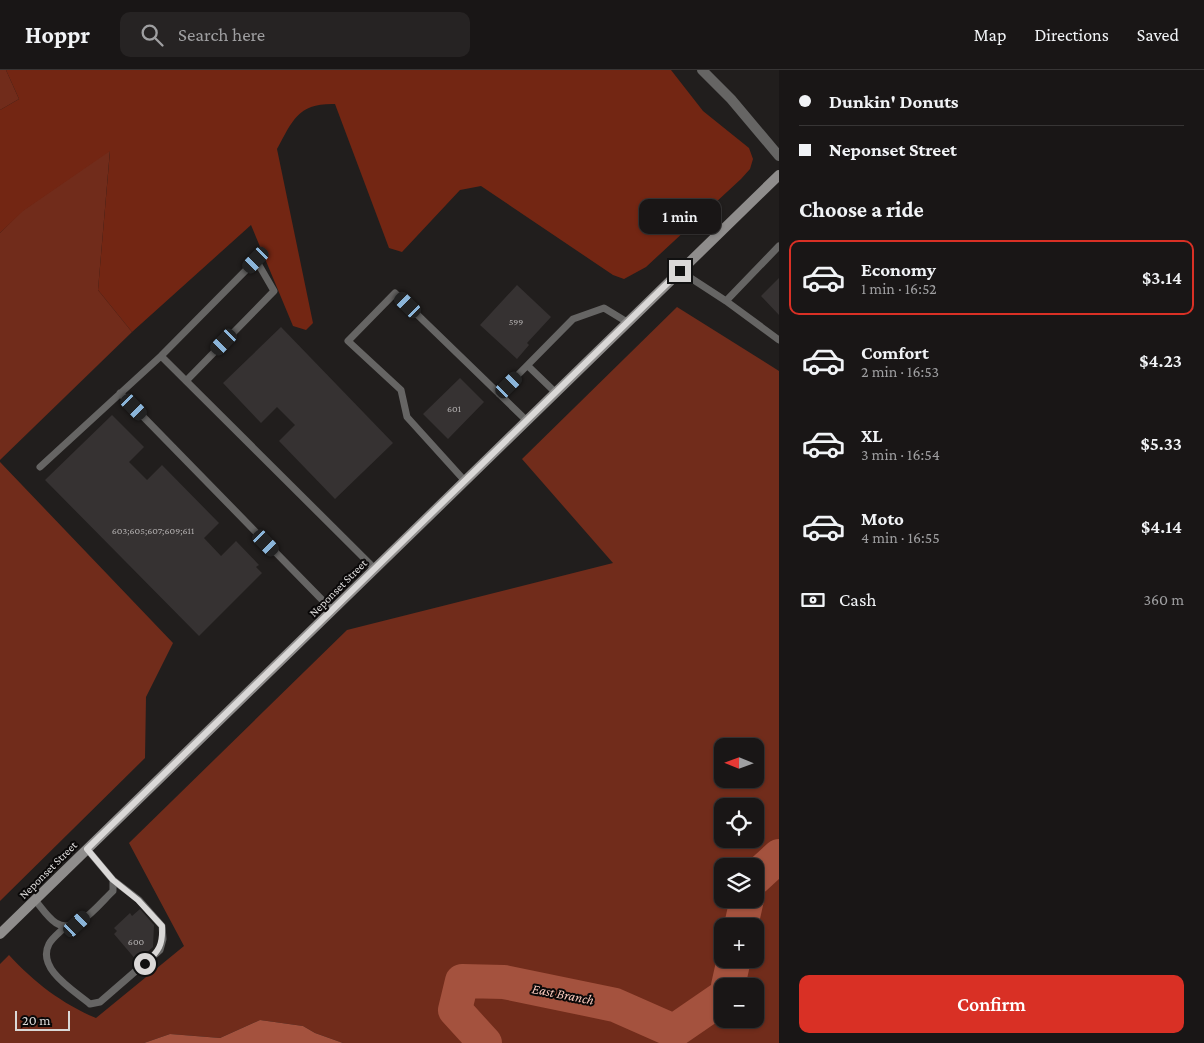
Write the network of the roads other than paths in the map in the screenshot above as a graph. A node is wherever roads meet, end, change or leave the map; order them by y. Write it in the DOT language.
graph roads {
  1 [pos="702,70"];
  2 [pos="779,156"];
  3 [pos="779,175"];
  4 [pos="779,246"];
  5 [pos="680,271"];
  6 [pos="726,301"];
  7 [pos="627,322"];
  8 [pos="779,340"];
  9 [pos="161,356"];
  10 [pos="528,366"];
  11 [pos="186,381"];
  12 [pos="555,392"];
  13 [pos="120,393"];
  14 [pos="499,394"];
  15 [pos="526,420"];
  16 [pos="40,467"];
  17 [pos="464,480"];
  18 [pos="375,568"];
  19 [pos="333,611"];
  20 [pos="87,849"];
  21 [pos="113,880"];
  22 [pos="35,900"];
  23 [pos="65,927"];
  24 [pos="0,934"];
  1 -- 2 [label="street"];
  3 -- 5 [label="main road, Neponset Street"];
  4 -- 6 [label="lane"];
  5 -- 6 [label="lane"];
  5 -- 7 [label="main road, Neponset Street"];
  6 -- 8 [label="lane"];
  7 -- 10 [label="lane"];
  7 -- 12 [label="main road, Neponset Street"];
  9 -- 11 [label="lane"];
  9 -- 11 [label="lane"];
  9 -- 13 [label="lane"];
  10 -- 12 [label="lane"];
  10 -- 14 [label="lane"];
  11 -- 18 [label="lane"];
  12 -- 15 [label="main road, Neponset Street"];
  13 -- 16 [label="lane"];
  13 -- 19 [label="lane"];
  14 -- 15 [label="lane"];
  14 -- 17 [label="lane"];
  15 -- 17 [label="main road, Neponset Street"];
  17 -- 18 [label="main road, Neponset Street"];
  18 -- 19 [label="main road, Neponset Street"];
  19 -- 20 [label="main road, Neponset Street"];
  20 -- 21 [label="lane"];
  20 -- 22 [label="main road, Neponset Street"];
  21 -- 23 [label="lane"];
  21 -- 23 [label="lane"];
  22 -- 23 [label="lane"];
  22 -- 24 [label="main road, Neponset Street"];
}
